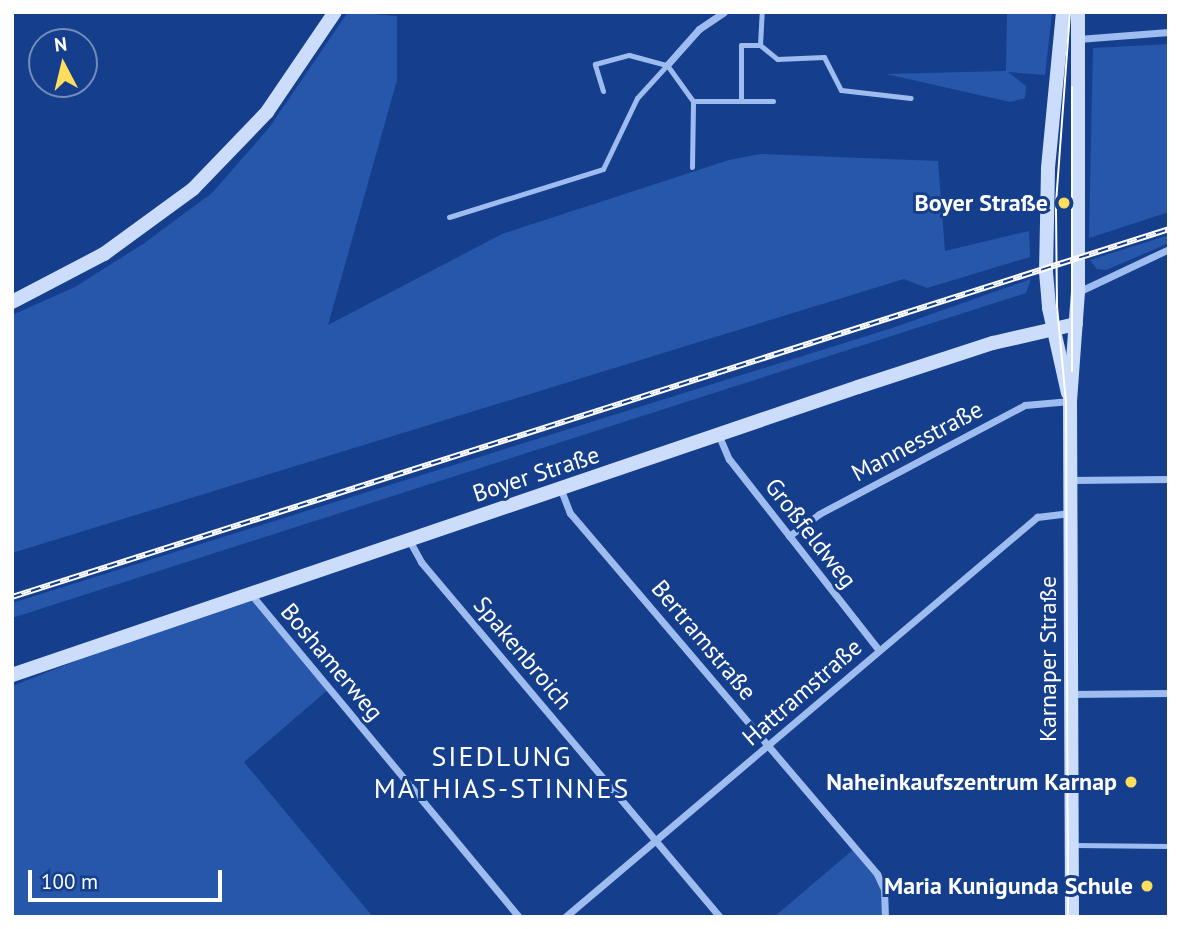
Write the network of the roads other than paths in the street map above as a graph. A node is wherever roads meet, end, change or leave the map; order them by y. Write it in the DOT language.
graph roads {
  1 [pos="335,12"];
  2 [pos="724,12"];
  3 [pos="762,12"];
  4 [pos="1063,12"];
  5 [pos="1078,12"];
  6 [pos="1169,32"];
  7 [pos="1078,39"];
  8 [pos="760,44"];
  9 [pos="667,65"];
  10 [pos="603,91"];
  11 [pos="911,98"];
  12 [pos="693,101"];
  13 [pos="741,101"];
  14 [pos="773,101"];
  15 [pos="692,167"];
  16 [pos="449,218"];
  17 [pos="1169,249"];
  18 [pos="1078,292"];
  19 [pos="12,302"];
  20 [pos="1076,324"];
  21 [pos="1052,328"];
  22 [pos="1070,401"];
  23 [pos="719,436"];
  24 [pos="1169,478"];
  25 [pos="1070,480"];
  26 [pos="561,489"];
  27 [pos="1070,513"];
  28 [pos="789,536"];
  29 [pos="409,540"];
  30 [pos="250,593"];
  31 [pos="879,650"];
  32 [pos="12,676"];
  33 [pos="1169,693"];
  34 [pos="1071,694"];
  35 [pos="769,747"];
  36 [pos="656,839"];
  37 [pos="1072,845"];
  38 [pos="1169,846"];
  39 [pos="519,917"];
  40 [pos="565,917"];
  41 [pos="720,917"];
  42 [pos="885,917"];
  43 [pos="1072,917"];
  1 -- 19 [label="street"];
  2 -- 9 [label="street"];
  3 -- 8 [label="lane"];
  4 -- 21 [label="street, Karnaper Straße"];
  5 -- 7 [label="street, Karnaper Straße"];
  6 -- 7 [label="street"];
  7 -- 18 [label="street, Karnaper Straße"];
  8 -- 11 [label="lane"];
  8 -- 13 [label="lane"];
  9 -- 10 [label="lane"];
  9 -- 12 [label="lane"];
  9 -- 16 [label="lane"];
  12 -- 13 [label="lane"];
  12 -- 15 [label="lane"];
  13 -- 14 [label="lane"];
  17 -- 18 [label="street"];
  18 -- 20 [label="street, Karnaper Straße"];
  20 -- 21 [label="street, Boyer Straße"];
  20 -- 22 [label="street, Karnaper Straße"];
  21 -- 22 [label="street, Karnaper Straße"];
  21 -- 23 [label="street, Boyer Straße"];
  22 -- 25 [label="street, Karnaper Straße"];
  22 -- 28 [label="street, Mannesstraße"];
  23 -- 26 [label="street, Boyer Straße"];
  23 -- 28 [label="street, Großfeldweg"];
  24 -- 25 [label="street"];
  25 -- 27 [label="street, Karnaper Straße"];
  26 -- 29 [label="street, Boyer Straße"];
  26 -- 35 [label="street, Bertramstraße"];
  27 -- 31 [label="street, Hattramstraße"];
  27 -- 34 [label="street, Karnaper Straße"];
  28 -- 31 [label="street, Großfeldweg"];
  29 -- 30 [label="street, Boyer Straße"];
  29 -- 36 [label="street, Spakenbroich"];
  30 -- 32 [label="street, Boyer Straße"];
  30 -- 39 [label="street, Boshamerweg"];
  31 -- 35 [label="street, Hattramstraße"];
  33 -- 34 [label="street"];
  34 -- 37 [label="street, Karnaper Straße"];
  35 -- 36 [label="street, Hattramstraße"];
  35 -- 42 [label="street, Bertramstraße"];
  36 -- 40 [label="street, Hattramstraße"];
  36 -- 41 [label="street, Spakenbroich"];
  37 -- 38 [label="lane"];
  37 -- 43 [label="street, Karnaper Straße"];
}
